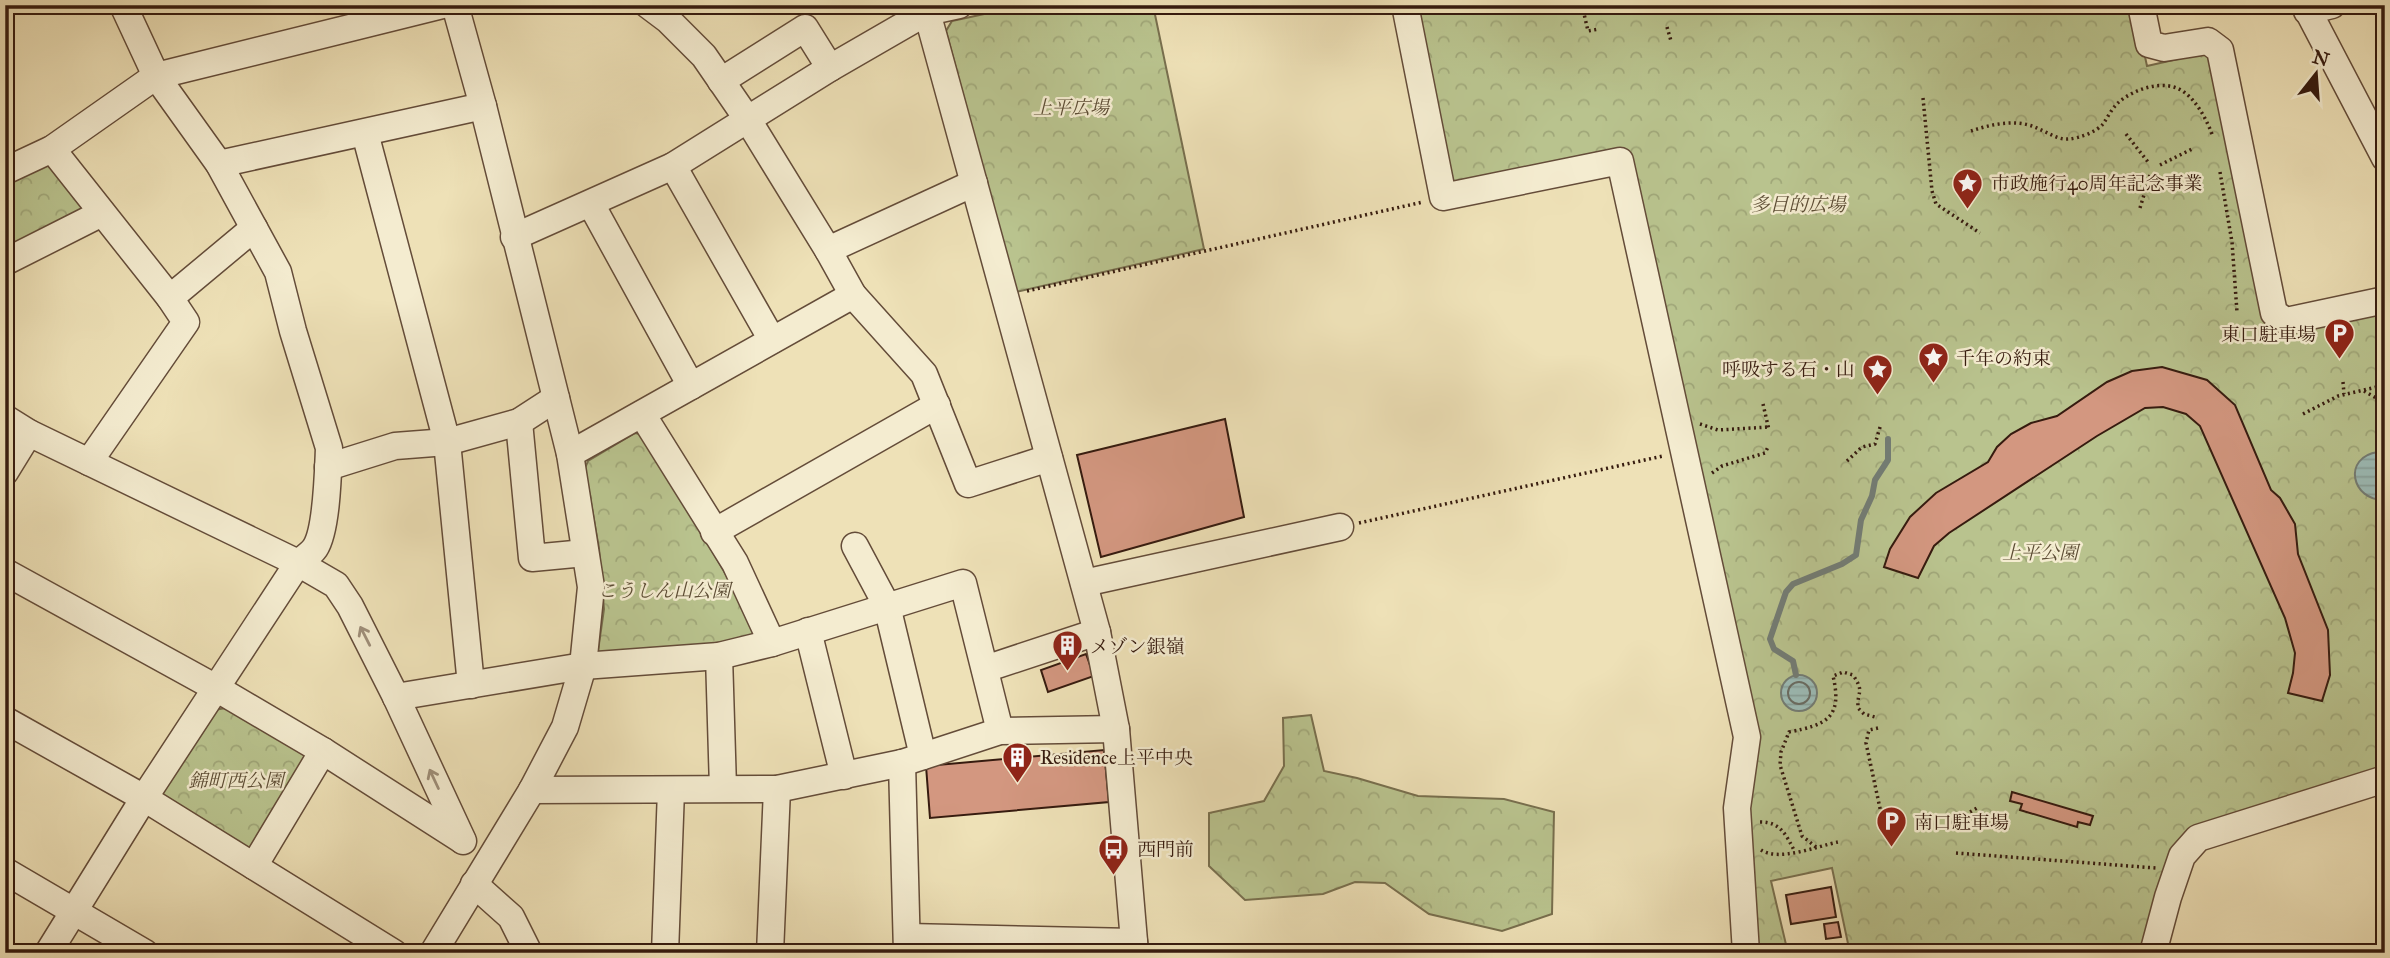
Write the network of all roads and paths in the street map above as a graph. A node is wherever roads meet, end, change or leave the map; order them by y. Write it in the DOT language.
graph roads {
  1 [pos="123,5"];
  2 [pos="443,5"];
  3 [pos="455,5"];
  4 [pos="959,5"];
  5 [pos="1405,5"];
  6 [pos="1582,5"];
  7 [pos="2141,5"];
  8 [pos="2315,7"];
  9 [pos="926,9"];
  10 [pos="665,10"];
  11 [pos="1667,27"];
  12 [pos="1599,29"];
  13 [pos="1671,41"];
  14 [pos="830,68"];
  15 [pos="156,76"];
  16 [pos="721,80"];
  17 [pos="1923,98"];
  18 [pos="483,106"];
  19 [pos="748,120"];
  20 [pos="1971,131"];
  21 [pos="365,133"];
  22 [pos="2126,134"];
  23 [pos="2215,141"];
  24 [pos="52,149"];
  25 [pos="2192,149"];
  26 [pos="2385,158"];
  27 [pos="2148,162"];
  28 [pos="219,164"];
  29 [pos="673,166"];
  30 [pos="2160,166"];
  31 [pos="2219,166"];
  32 [pos="5,171"];
  33 [pos="2150,175"];
  34 [pos="974,183"];
  35 [pos="1443,197"];
  36 [pos="591,204"];
  37 [pos="2140,208"];
  38 [pos="102,213"];
  39 [pos="254,228"];
  40 [pos="1980,233"];
  41 [pos="514,237"];
  42 [pos="828,250"];
  43 [pos="5,262"];
  44 [pos="853,295"];
  45 [pos="1005,296"];
  46 [pos="170,298"];
  47 [pos="2385,300"];
  48 [pos="2237,312"];
  49 [pos="772,340"];
  50 [pos="2343,382"];
  51 [pos="2385,385"];
  52 [pos="691,386"];
  53 [pos="2364,391"];
  54 [pos="2344,395"];
  55 [pos="556,398"];
  56 [pos="2385,403"];
  57 [pos="1763,404"];
  58 [pos="937,405"];
  59 [pos="642,414"];
  60 [pos="2303,414"];
  61 [pos="5,418"];
  62 [pos="1693,418"];
  63 [pos="519,422"];
  64 [pos="1881,424"];
  65 [pos="29,433"];
  66 [pos="447,442"];
  67 [pos="1684,452"];
  68 [pos="570,454"];
  69 [pos="1049,458"];
  70 [pos="1847,461"];
  71 [pos="89,462"];
  72 [pos="328,467"];
  73 [pos="5,472"];
  74 [pos="1340,527"];
  75 [pos="714,532"];
  76 [pos="855,545"];
  77 [pos="585,553"];
  78 [pos="298,563"];
  79 [pos="5,572"];
  80 [pos="1084,583"];
  81 [pos="887,606"];
  82 [pos="808,631"];
  83 [pos="1097,632"];
  84 [pos="772,643"];
  85 [pos="719,656"];
  86 [pos="583,666"];
  87 [pos="985,668"];
  88 [pos="471,685"];
  89 [pos="216,688"];
  90 [pos="396,697"];
  91 [pos="1875,717"];
  92 [pos="5,720"];
  93 [pos="1878,728"];
  94 [pos="1116,729"];
  95 [pos="1000,731"];
  96 [pos="323,751"];
  97 [pos="913,760"];
  98 [pos="844,776"];
  99 [pos="2385,779"];
  100 [pos="723,788"];
  101 [pos="532,789"];
  102 [pos="777,789"];
  103 [pos="671,790"];
  104 [pos="144,798"];
  105 [pos="1977,808"];
  106 [pos="1881,813"];
  107 [pos="1757,822"];
  108 [pos="1951,822"];
  109 [pos="463,841"];
  110 [pos="1816,847"];
  111 [pos="1795,852"];
  112 [pos="1956,853"];
  113 [pos="490,859"];
  114 [pos="254,866"];
  115 [pos="2156,868"];
  116 [pos="5,871"];
  117 [pos="474,884"];
  118 [pos="75,910"];
  119 [pos="908,945"];
  120 [pos="1020,946"];
  121 [pos="1135,947"];
  122 [pos="48,953"];
  123 [pos="145,953"];
  124 [pos="394,953"];
  125 [pos="433,953"];
  126 [pos="529,953"];
  127 [pos="665,953"];
  128 [pos="770,953"];
  129 [pos="1746,953"];
  130 [pos="2153,953"];
  1 -- 15 [label="street"];
  2 -- 15 [label="street"];
  3 -- 18 [label="street"];
  4 -- 9 [label="street"];
  5 -- 35 [label="street"];
  6 -- 12 [label="path"];
  7 -- 47 [label="street"];
  8 -- 26 [label="street"];
  9 -- 14 [label="street"];
  9 -- 34 [label="street"];
  10 -- 16 [label="street"];
  11 -- 13 [label="path"];
  14 -- 16 [label="street"];
  14 -- 19 [label="street"];
  15 -- 24 [label="street"];
  15 -- 28 [label="street"];
  16 -- 19 [label="street"];
  17 -- 40 [label="path"];
  18 -- 21 [label="street"];
  18 -- 41 [label="street"];
  19 -- 29 [label="street"];
  19 -- 42 [label="street"];
  20 -- 23 [label="path"];
  21 -- 28 [label="street"];
  21 -- 66 [label="street"];
  22 -- 27 [label="path"];
  24 -- 32 [label="street"];
  24 -- 38 [label="street"];
  25 -- 30 [label="path"];
  28 -- 39 [label="street"];
  29 -- 36 [label="street"];
  29 -- 49 [label="street"];
  31 -- 48 [label="path"];
  33 -- 37 [label="path"];
  34 -- 42 [label="street"];
  34 -- 45 [label="street"];
  35 -- 45 [label="path"];
  35 -- 67 [label="street"];
  36 -- 41 [label="street"];
  36 -- 52 [label="street"];
  38 -- 43 [label="street"];
  38 -- 46 [label="street"];
  39 -- 46 [label="street"];
  39 -- 72 [label="street"];
  41 -- 55 [label="street"];
  42 -- 44 [label="street"];
  44 -- 49 [label="street"];
  44 -- 58 [label="street"];
  45 -- 69 [label="street"];
  46 -- 71 [label="street"];
  49 -- 52 [label="street"];
  50 -- 54 [label="path"];
  51 -- 53 [label="path"];
  52 -- 59 [label="street"];
  53 -- 54 [label="path"];
  53 -- 56 [label="path"];
  54 -- 60 [label="path"];
  55 -- 63 [label="street"];
  55 -- 68 [label="street"];
  57 -- 62 [label="path"];
  58 -- 69 [label="street"];
  58 -- 75 [label="street"];
  59 -- 68 [label="street"];
  59 -- 75 [label="street"];
  61 -- 65 [label="street"];
  63 -- 66 [label="street"];
  63 -- 77 [label="street"];
  64 -- 70 [label="path"];
  65 -- 71 [label="street"];
  65 -- 73 [label="street"];
  66 -- 72 [label="street"];
  66 -- 88 [label="street"];
  67 -- 74 [label="path"];
  67 -- 129 [label="street"];
  68 -- 77 [label="street"];
  69 -- 80 [label="street"];
  71 -- 78 [label="street"];
  72 -- 78 [label="street"];
  74 -- 80 [label="street"];
  75 -- 84 [label="street"];
  76 -- 81 [label="street"];
  77 -- 86 [label="street"];
  78 -- 89 [label="street"];
  90 -- 78 [label="street, one-way"];
  79 -- 89 [label="street"];
  80 -- 83 [label="street"];
  81 -- 82 [label="street"];
  81 -- 87 [label="street"];
  81 -- 97 [label="street"];
  82 -- 84 [label="street"];
  82 -- 98 [label="street"];
  83 -- 87 [label="street"];
  83 -- 94 [label="street"];
  84 -- 85 [label="street"];
  85 -- 86 [label="street"];
  85 -- 100 [label="street"];
  86 -- 88 [label="street"];
  86 -- 101 [label="street"];
  87 -- 95 [label="street"];
  88 -- 90 [label="street"];
  89 -- 96 [label="street"];
  89 -- 104 [label="street"];
  109 -- 90 [label="street, one-way"];
  91 -- 110 [label="path"];
  92 -- 104 [label="street"];
  93 -- 106 [label="path"];
  94 -- 95 [label="street"];
  94 -- 121 [label="street"];
  95 -- 97 [label="street"];
  96 -- 109 [label="street"];
  96 -- 114 [label="street"];
  97 -- 98 [label="street"];
  97 -- 119 [label="street"];
  98 -- 102 [label="street"];
  99 -- 130 [label="street"];
  100 -- 102 [label="street"];
  100 -- 103 [label="street"];
  101 -- 103 [label="street"];
  101 -- 113 [label="street"];
  102 -- 128 [label="street"];
  103 -- 127 [label="street"];
  104 -- 114 [label="street"];
  104 -- 118 [label="street"];
  105 -- 108 [label="path"];
  107 -- 111 [label="path"];
  109 -- 113 [label="street"];
  112 -- 115 [label="path"];
  113 -- 117 [label="street"];
  114 -- 124 [label="street"];
  116 -- 118 [label="street"];
  117 -- 125 [label="street"];
  117 -- 126 [label="street"];
  118 -- 122 [label="street"];
  118 -- 123 [label="street"];
  119 -- 120 [label="street"];
  120 -- 121 [label="street"];
}
